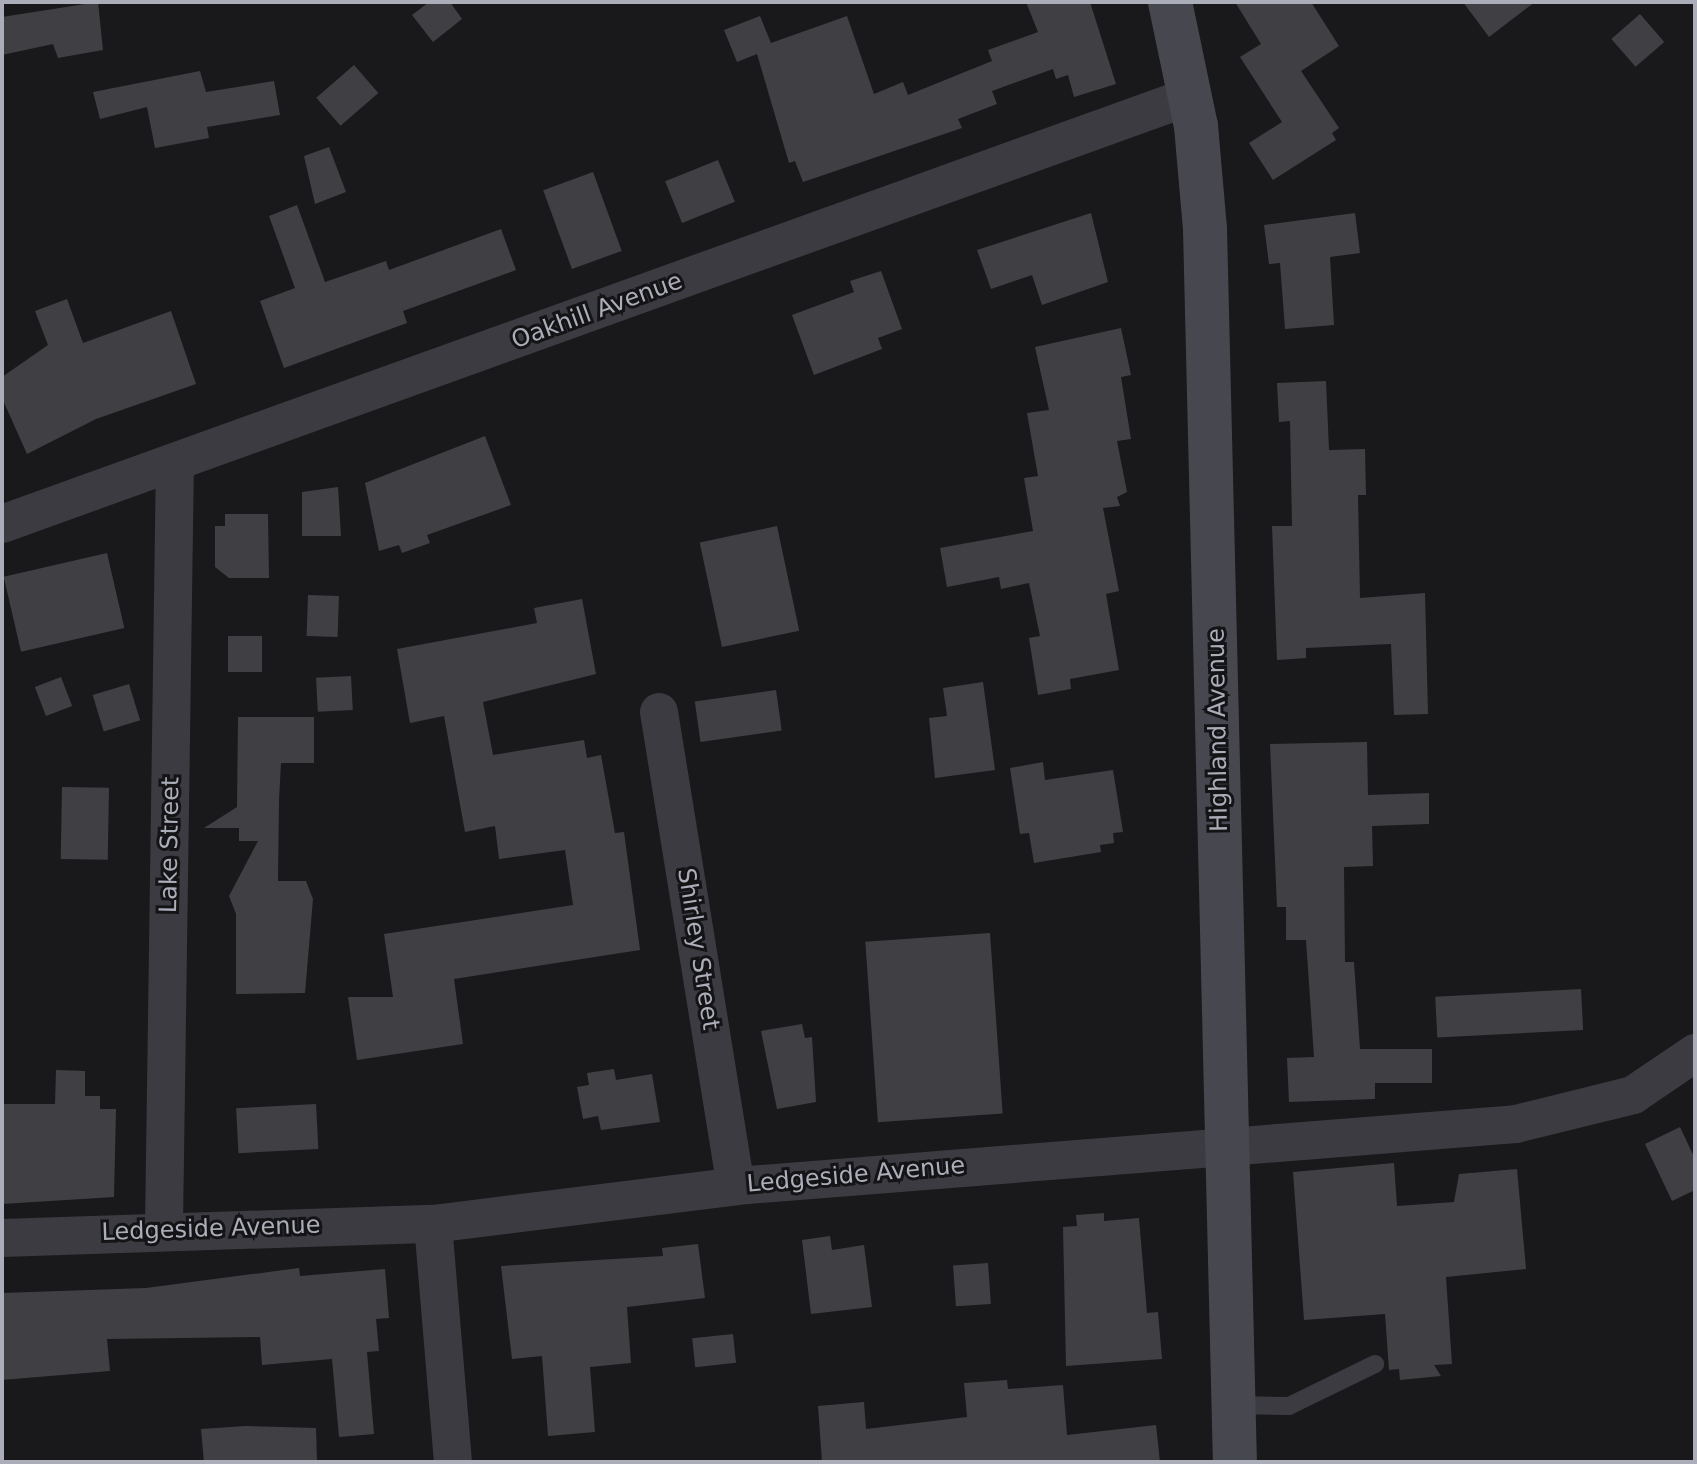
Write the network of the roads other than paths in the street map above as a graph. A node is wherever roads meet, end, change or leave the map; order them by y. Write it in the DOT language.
graph roads {
  1 [pos="1170,2"];
  2 [pos="1191,96"];
  3 [pos="175,463"];
  4 [pos="2,524"];
  5 [pos="659,712"];
  6 [pos="1695,1053"];
  7 [pos="1228,1142"];
  8 [pos="736,1186"];
  9 [pos="433,1224"];
  10 [pos="164,1227"];
  11 [pos="2,1238"];
  12 [pos="1375,1364"];
  13 [pos="1234,1405"];
  14 [pos="453,1462"];
  15 [pos="1235,1462"];
  1 -- 2 [label="main road, Highland Avenue"];
  2 -- 3 [label="street, Oakhill Avenue"];
  2 -- 7 [label="main road, Highland Avenue"];
  3 -- 4 [label="street, Oakhill Avenue"];
  3 -- 10 [label="street, Lake Street"];
  5 -- 8 [label="street, Shirley Street"];
  6 -- 7 [label="street, Ledgeside Avenue"];
  7 -- 8 [label="street, Ledgeside Avenue"];
  7 -- 13 [label="main road, Highland Avenue"];
  8 -- 9 [label="street, Ledgeside Avenue"];
  9 -- 10 [label="street, Ledgeside Avenue"];
  9 -- 14 [label="street"];
  10 -- 11 [label="street, Ledgeside Avenue"];
  12 -- 13 [label="lane"];
  13 -- 15 [label="main road, Highland Avenue"];
}
